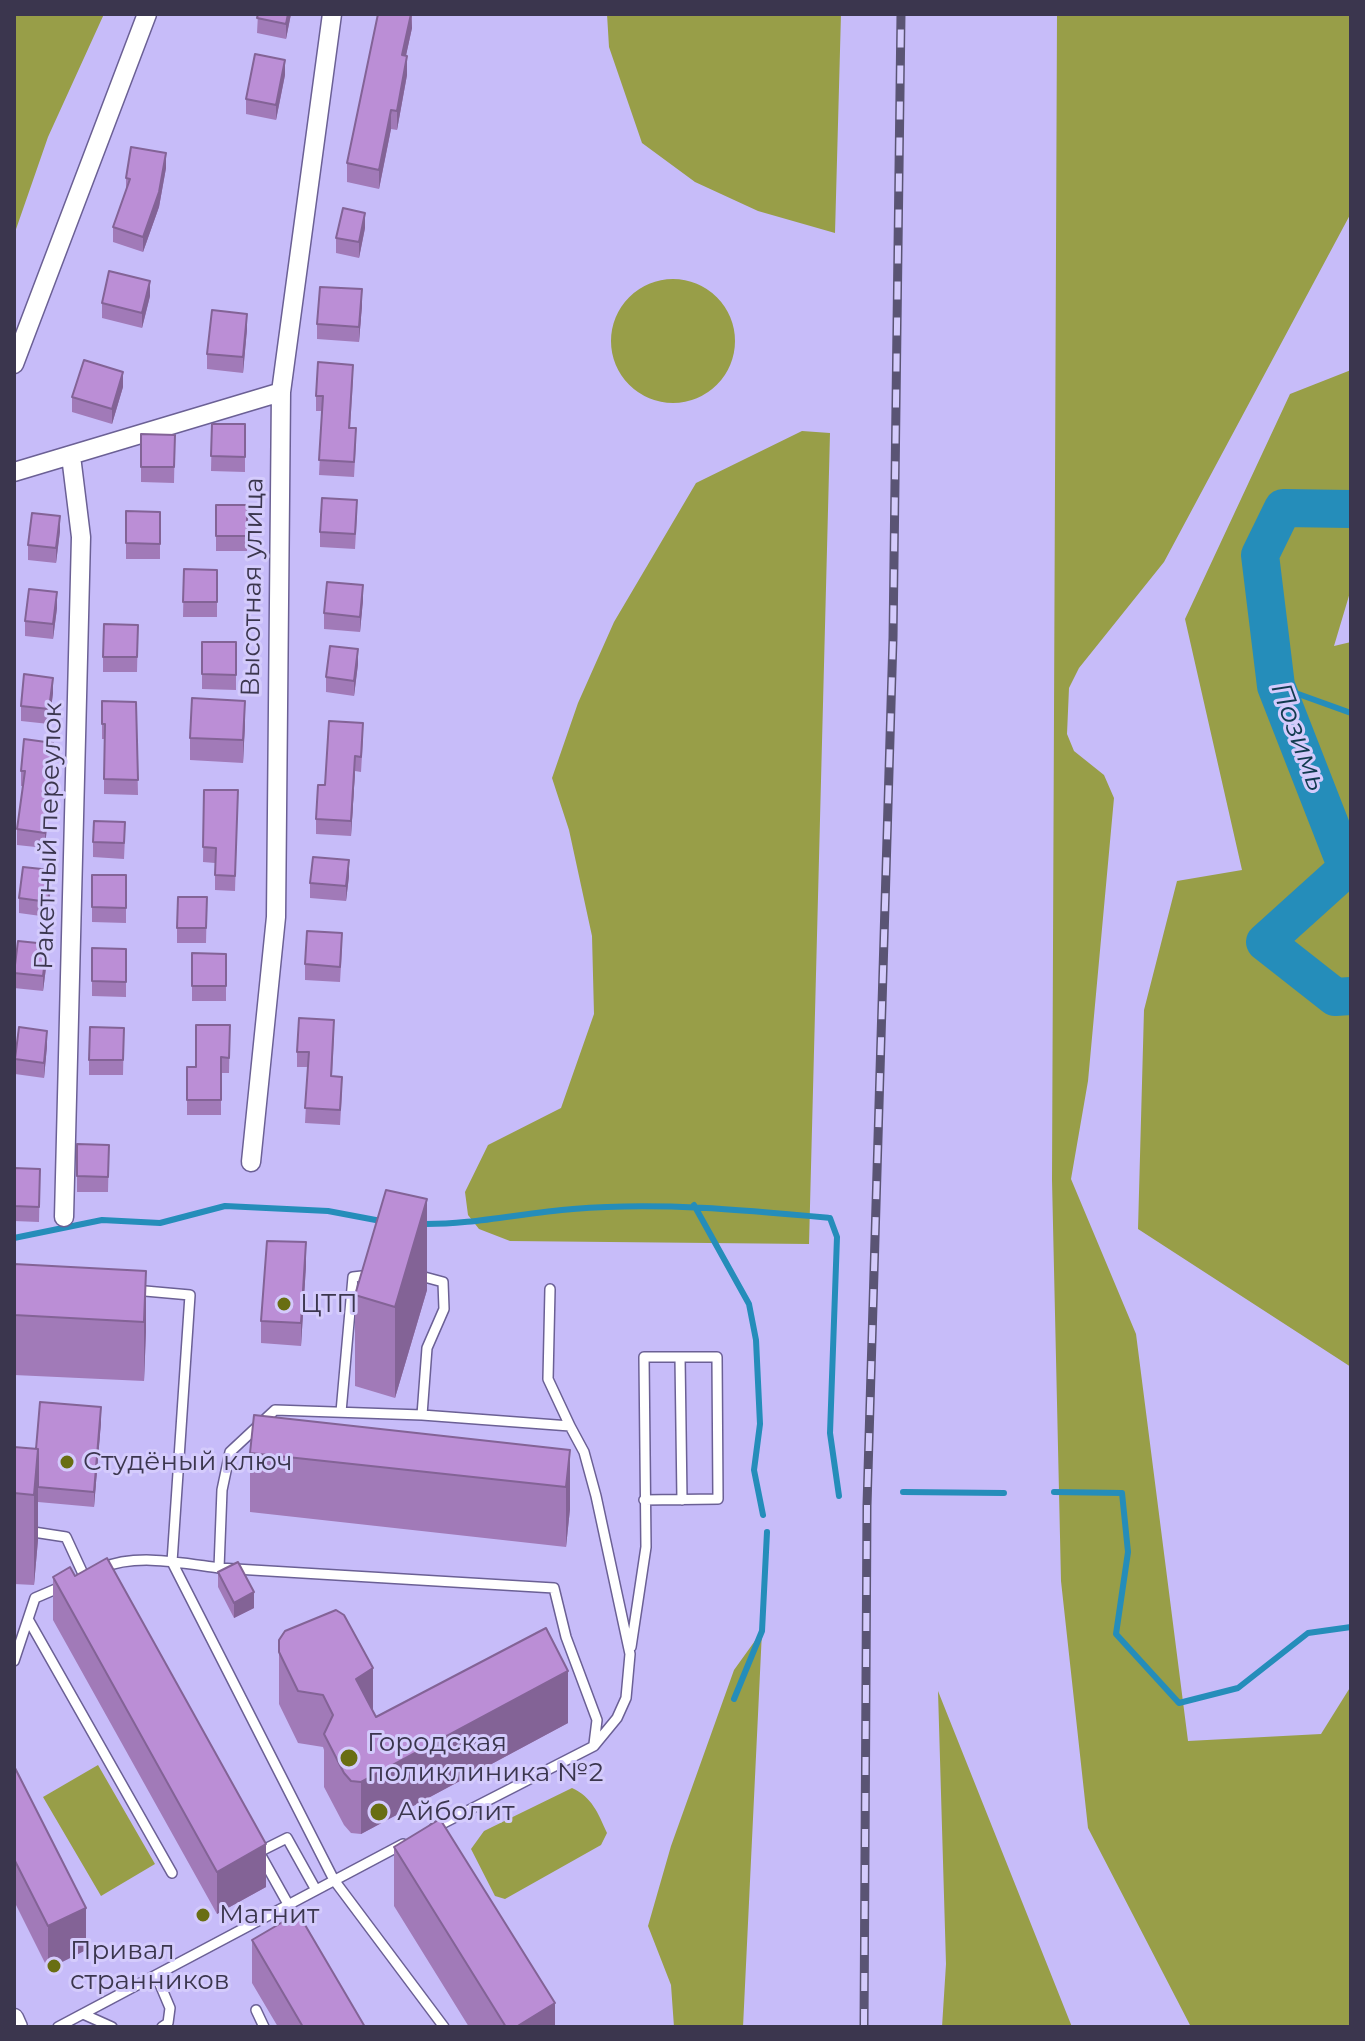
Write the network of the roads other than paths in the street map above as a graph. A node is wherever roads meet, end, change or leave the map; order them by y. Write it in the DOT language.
graph roads {
  1 [pos="147,14"];
  2 [pos="332,14"];
  3 [pos="14,364"];
  4 [pos="281,392"];
  5 [pos="71,456"];
  6 [pos="14,472"];
  7 [pos="251,1162"];
  8 [pos="64,1217"];
  9 [pos="401,1271"];
  10 [pos="377,1274"];
  11 [pos="117,1289"];
  12 [pos="550,1289"];
  13 [pos="680,1357"];
  14 [pos="341,1412"];
  15 [pos="422,1415"];
  16 [pos="570,1426"];
  17 [pos="644,1500"];
  18 [pos="682,1500"];
  19 [pos="14,1529"];
  20 [pos="172,1562"];
  21 [pos="219,1568"];
  22 [pos="84,1576"];
  23 [pos="28,1619"];
  24 [pos="566,1637"];
  25 [pos="18,1639"];
  26 [pos="553,1643"];
  27 [pos="630,1654"];
  28 [pos="14,1661"];
  29 [pos="594,1746"];
  30 [pos="429,1831"];
  31 [pos="416,1838"];
  32 [pos="172,1873"];
  33 [pos="334,1880"];
  34 [pos="316,1890"];
  35 [pos="288,1904"];
  36 [pos="156,1975"];
  37 [pos="256,2010"];
  38 [pos="83,2014"];
  39 [pos="14,2018"];
  40 [pos="18,2027"];
  41 [pos="58,2027"];
  42 [pos="112,2027"];
  43 [pos="162,2027"];
  44 [pos="264,2027"];
  45 [pos="444,2027"];
  1 -- 3 [label="street"];
  2 -- 4 [label="street, Высотная улица"];
  4 -- 5 [label="street"];
  4 -- 7 [label="street, Высотная улица"];
  5 -- 6 [label="street"];
  5 -- 8 [label="street, Ракетный переулок"];
  9 -- 15 [label="lane"];
  10 -- 14 [label="lane"];
  11 -- 20 [label="lane"];
  12 -- 16 [label="lane"];
  13 -- 17 [label="lane"];
  13 -- 18 [label="lane"];
  13 -- 18 [label="lane"];
  14 -- 15 [label="lane"];
  14 -- 21 [label="lane"];
  15 -- 16 [label="lane"];
  16 -- 27 [label="lane"];
  17 -- 18 [label="lane"];
  17 -- 27 [label="lane"];
  19 -- 22 [label="lane"];
  20 -- 21 [label="lane"];
  20 -- 22 [label="lane"];
  20 -- 33 [label="lane"];
  21 -- 24 [label="lane"];
  22 -- 23 [label="lane"];
  23 -- 25 [label="lane"];
  23 -- 32 [label="lane"];
  24 -- 26 [label="lane"];
  24 -- 29 [label="lane"];
  25 -- 28 [label="lane"];
  27 -- 29 [label="lane"];
  29 -- 30 [label="lane"];
  31 -- 33 [label="lane"];
  33 -- 34 [label="lane"];
  33 -- 45 [label="lane"];
  34 -- 35 [label="lane"];
  34 -- 35 [label="lane"];
  35 -- 36 [label="lane"];
  36 -- 38 [label="lane"];
  36 -- 43 [label="lane"];
  37 -- 44 [label="lane"];
  38 -- 41 [label="lane"];
  38 -- 42 [label="lane"];
  39 -- 40 [label="street"];
}
